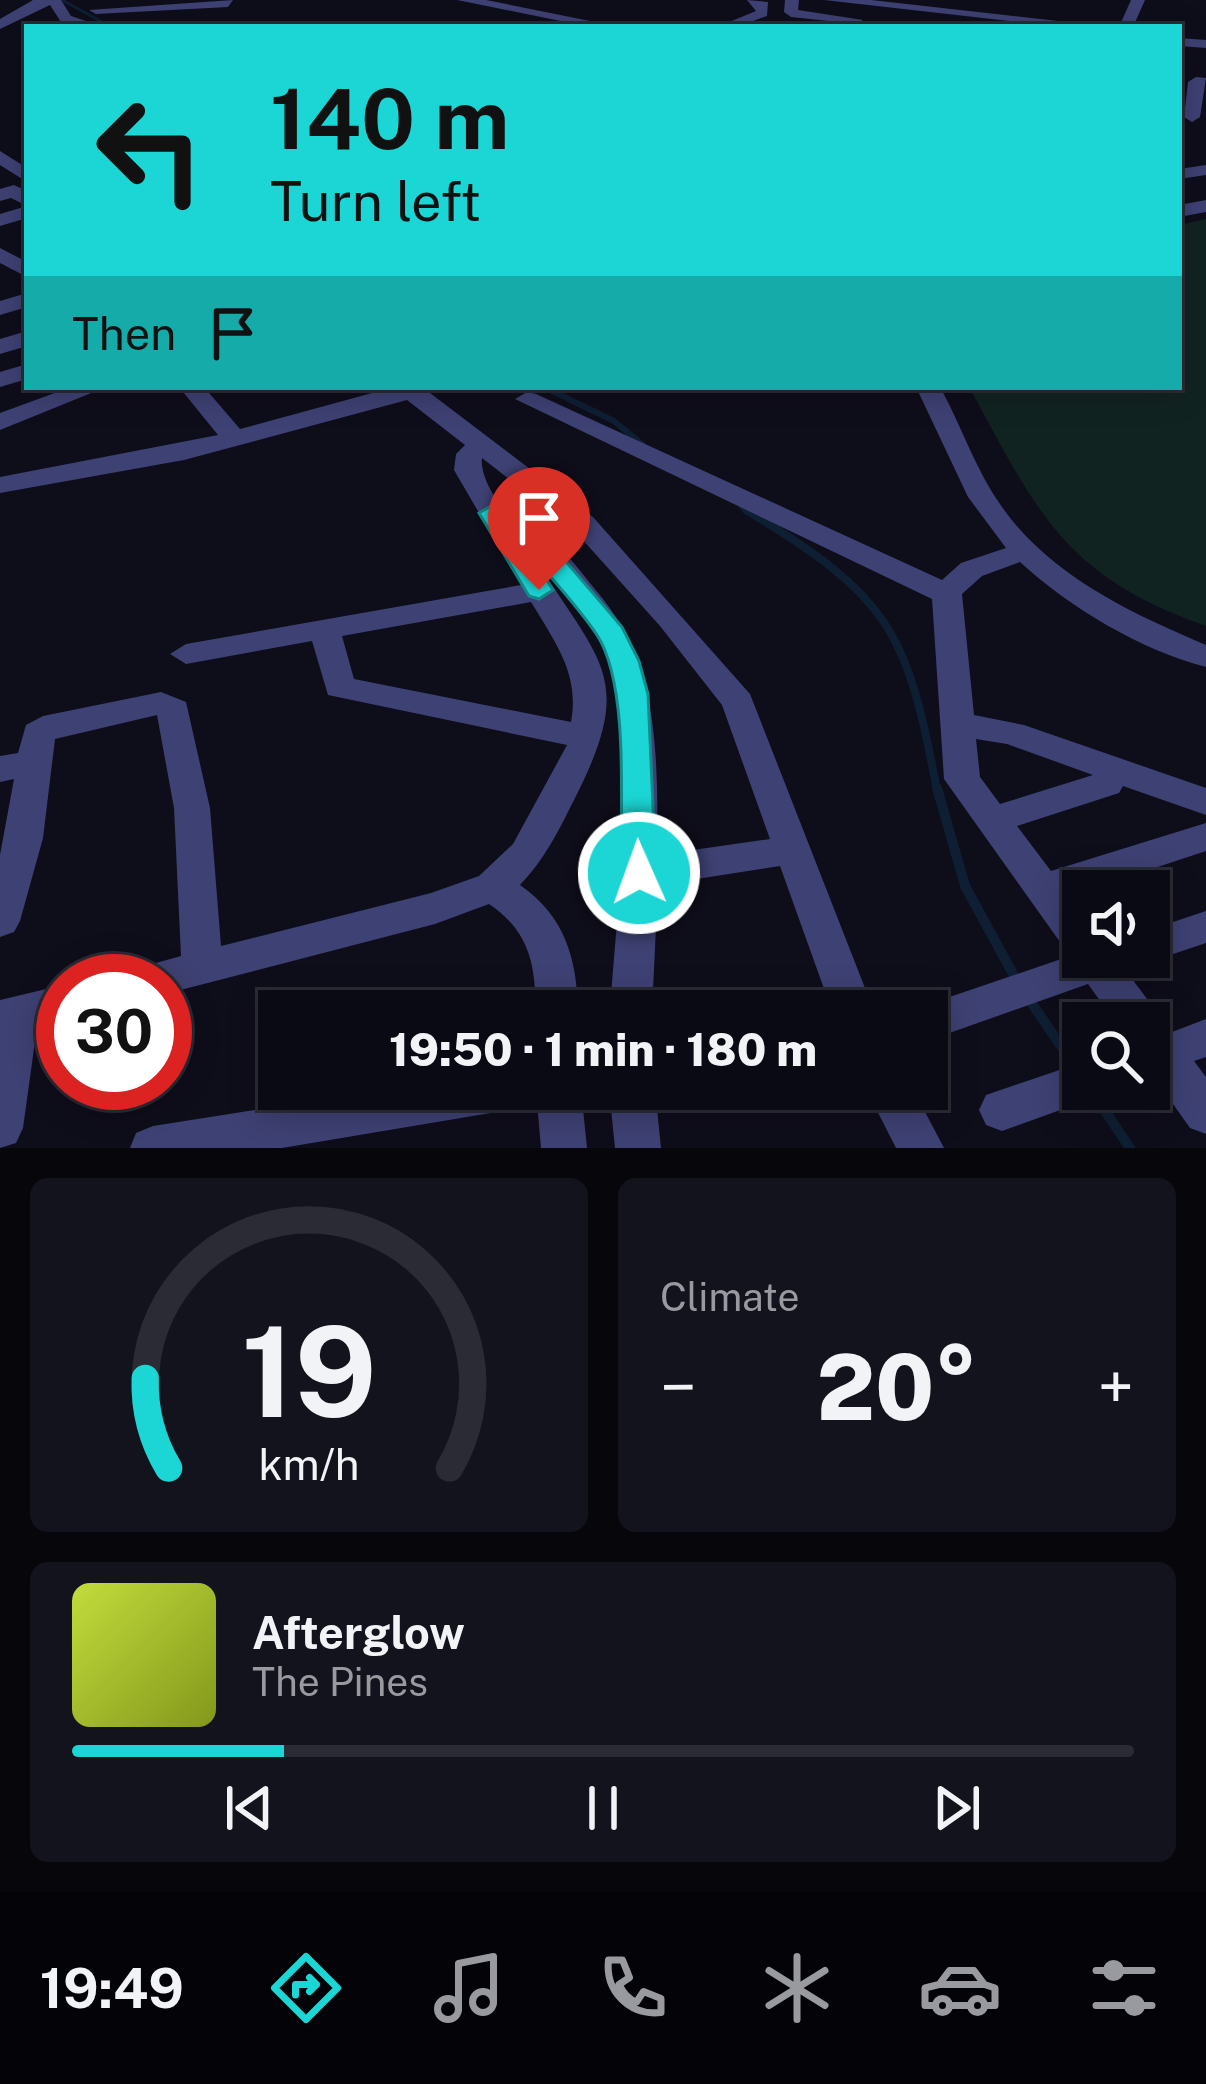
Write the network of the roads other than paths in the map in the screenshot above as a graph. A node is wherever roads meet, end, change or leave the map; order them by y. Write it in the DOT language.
graph roads {
  1 [pos="53,0"];
  2 [pos="80,0"];
  3 [pos="464,0"];
  4 [pos="754,0"];
  5 [pos="792,0"];
  6 [pos="831,0"];
  7 [pos="940,0"];
  8 [pos="229,2"];
  9 [pos="0,4"];
  10 [pos="27,5"];
  11 [pos="96,10"];
  12 [pos="880,23"];
  13 [pos="1023,23"];
  14 [pos="85,24"];
  15 [pos="120,24"];
  16 [pos="597,24"];
  17 [pos="732,24"];
  18 [pos="0,27"];
  19 [pos="1201,82"];
  20 [pos="1195,112"];
  21 [pos="0,156"];
  22 [pos="18,170"];
  23 [pos="0,250"];
  24 [pos="24,268"];
  25 [pos="86,390"];
  26 [pos="194,390"];
  27 [pos="407,390"];
  28 [pos="417,390"];
  29 [pos="930,390"];
  30 [pos="526,399"];
  31 [pos="0,422"];
  32 [pos="234,438"];
  33 [pos="486,444"];
  34 [pos="0,485"];
  35 [pos="491,513"];
  36 [pos="1026,552"];
  37 [pos="539,590"];
  38 [pos="947,594"];
  39 [pos="325,631"];
  40 [pos="186,653"];
  41 [pos="1206,657"];
  42 [pos="958,724"];
  43 [pos="586,737"];
  44 [pos="17,766"];
  45 [pos="1106,784"];
  46 [pos="1206,802"];
  47 [pos="992,820"];
  48 [pos="1206,837"];
  49 [pos="794,850"];
  50 [pos="639,873"];
  51 [pos="493,887"];
  52 [pos="1043,889"];
  53 [pos="1062,912"];
  54 [pos="0,921"];
  55 [pos="1206,927"];
  56 [pos="1170,939"];
  57 [pos="202,968"];
  58 [pos="1062,969"];
  59 [pos="192,970"];
  60 [pos="557,990"];
  61 [pos="631,990"];
  62 [pos="845,990"];
  63 [pos="948,1015"];
  64 [pos="9,1016"];
  65 [pos="1206,1039"];
  66 [pos="1170,1042"];
  67 [pos="1170,1068"];
  68 [pos="1062,1089"];
  69 [pos="386,1110"];
  70 [pos="560,1110"];
  71 [pos="634,1110"];
  72 [pos="900,1110"];
  73 [pos="1002,1110"];
  74 [pos="1206,1113"];
  75 [pos="0,1128"];
  76 [pos="153,1148"];
  77 [pos="564,1148"];
  78 [pos="638,1148"];
  79 [pos="920,1148"];
  1 -- 10 [label="street"];
  1 -- 14 [label="street"];
  2 -- 11 [label="street"];
  3 -- 16 [label="street"];
  4 -- 17 [label="street"];
  5 -- 12 [label="street"];
  6 -- 13 [label="street"];
  7 -- 13 [label="street"];
  8 -- 11 [label="street"];
  9 -- 10 [label="street"];
  10 -- 18 [label="street"];
  11 -- 15 [label="street"];
  19 -- 20 [label="street"];
  21 -- 22 [label="street"];
  23 -- 24 [label="street"];
  25 -- 31 [label="street"];
  26 -- 32 [label="street"];
  27 -- 32 [label="street"];
  28 -- 33 [label="street"];
  29 -- 36 [label="street"];
  30 -- 38 [label="street"];
  32 -- 34 [label="street"];
  33 -- 35 [label="street"];
  33 -- 49 [label="street"];
  35 -- 37 [label="street"];
  35 -- 50 [label="street"];
  36 -- 38 [label="street"];
  36 -- 41 [label="street"];
  37 -- 39 [label="street"];
  37 -- 43 [label="street"];
  38 -- 42 [label="street"];
  39 -- 40 [label="street"];
  39 -- 43 [label="street"];
  42 -- 46 [label="street"];
  42 -- 47 [label="street"];
  43 -- 51 [label="street"];
  44 -- 54 [label="street"];
  44 -- 57 [label="street"];
  45 -- 47 [label="street"];
  47 -- 52 [label="street"];
  48 -- 52 [label="street"];
  49 -- 50 [label="street"];
  49 -- 62 [label="street"];
  50 -- 61 [label="street"];
  51 -- 57 [label="street"];
  51 -- 60 [label="street"];
  52 -- 53 [label="street"];
  55 -- 56 [label="street"];
  57 -- 59 [label="street"];
  58 -- 63 [label="street"];
  64 -- 75 [label="street"];
  65 -- 66 [label="street"];
  67 -- 74 [label="street"];
  68 -- 73 [label="street"];
  69 -- 76 [label="street"];
  70 -- 77 [label="street"];
  71 -- 78 [label="street"];
  72 -- 79 [label="street"];
}
